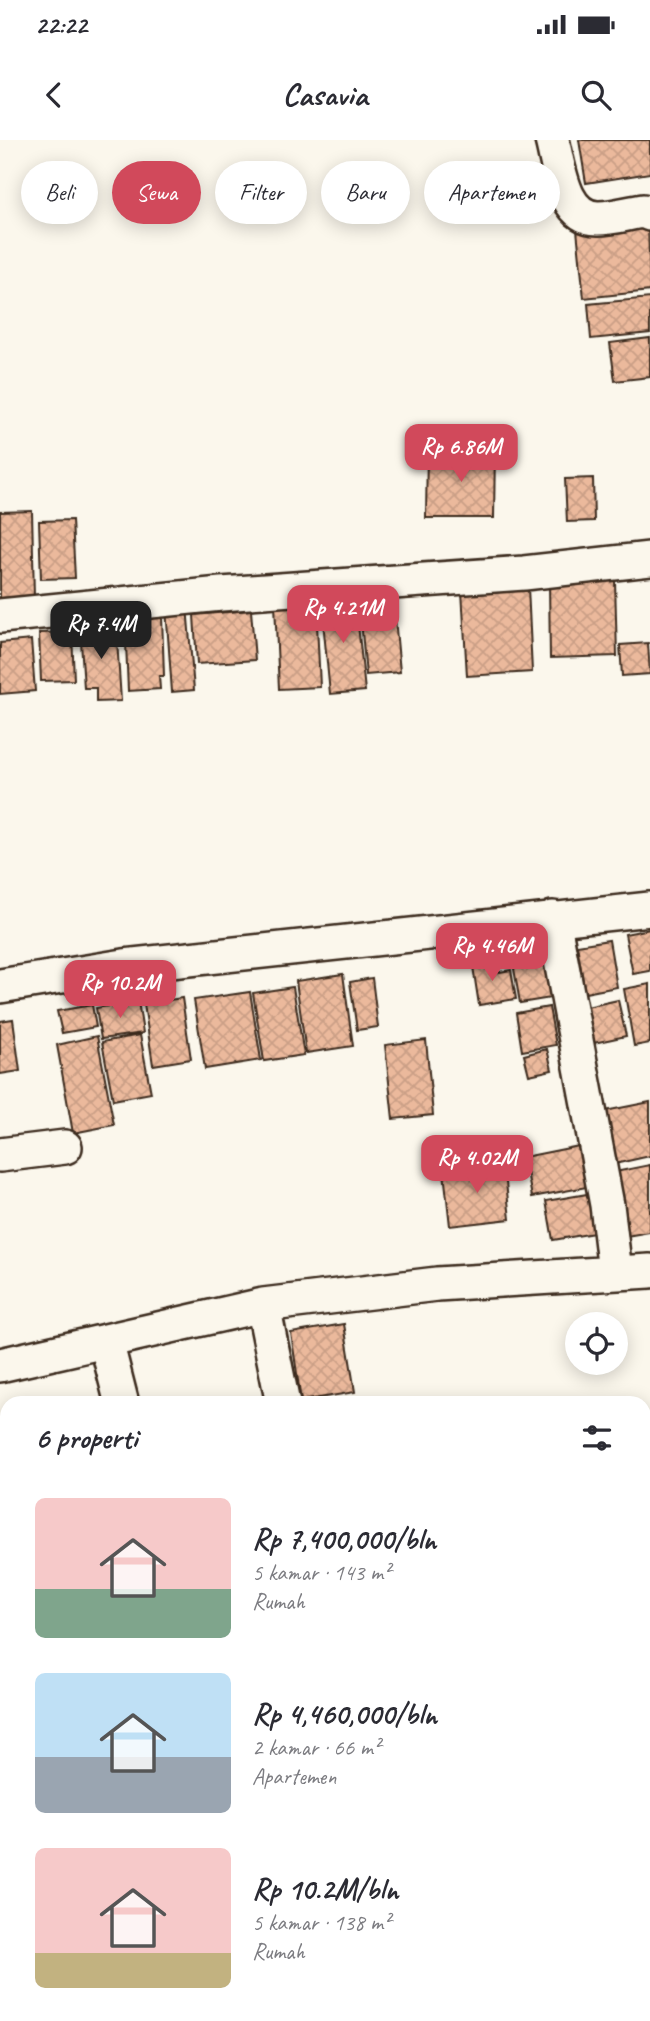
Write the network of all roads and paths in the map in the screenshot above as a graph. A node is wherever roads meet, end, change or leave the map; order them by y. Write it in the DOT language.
graph roads {
  1 [pos="552,140"];
  2 [pos="650,214"];
  3 [pos="650,559"];
  4 [pos="0,616"];
  5 [pos="650,909"];
  6 [pos="553,918"];
  7 [pos="0,986"];
  8 [pos="65,1147"];
  9 [pos="0,1155"];
  10 [pos="650,1271"];
  11 [pos="615,1272"];
  12 [pos="263,1305"];
  13 [pos="106,1341"];
  14 [pos="0,1365"];
  15 [pos="120,1396"];
  16 [pos="281,1396"];
  1 -- 2 [label="street"];
  3 -- 4 [label="street"];
  5 -- 6 [label="street"];
  6 -- 7 [label="street"];
  6 -- 11 [label="street"];
  8 -- 9 [label="street"];
  10 -- 11 [label="street"];
  11 -- 12 [label="street"];
  12 -- 13 [label="street"];
  12 -- 16 [label="street"];
  13 -- 14 [label="street"];
  13 -- 15 [label="street"];
}
